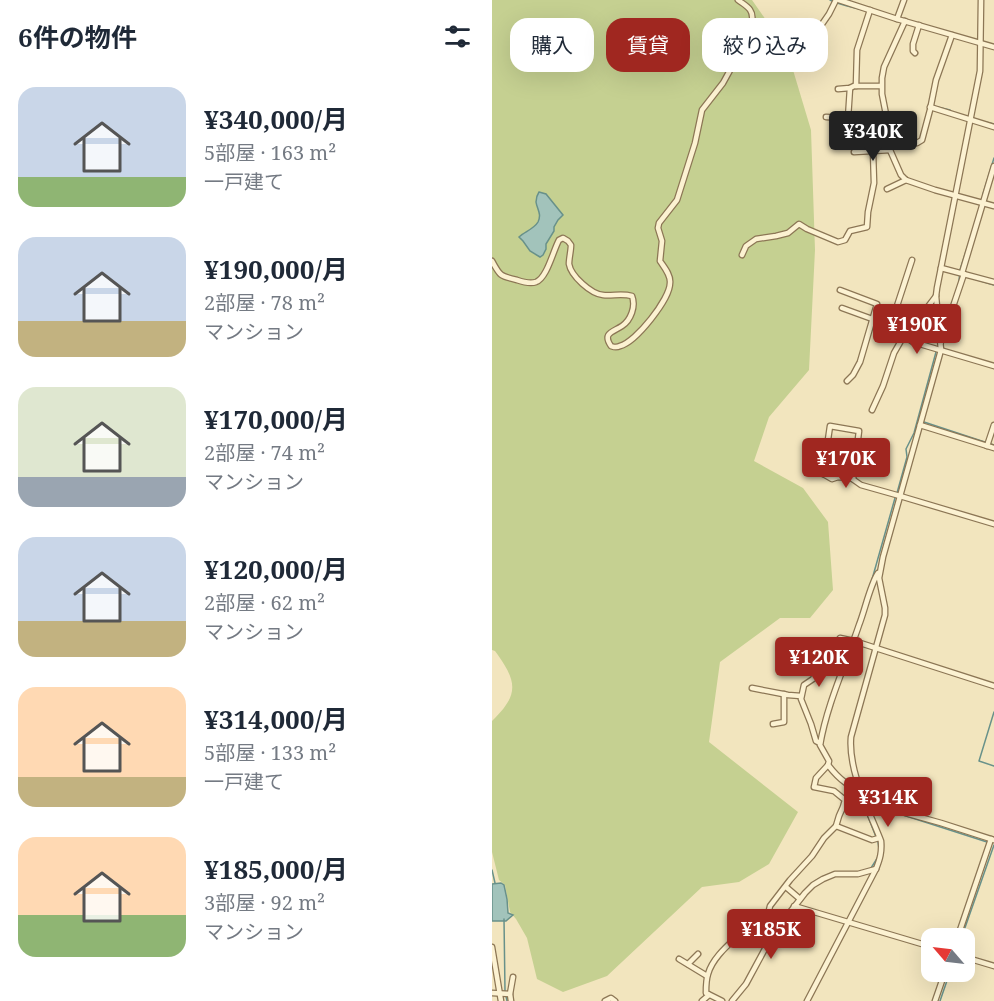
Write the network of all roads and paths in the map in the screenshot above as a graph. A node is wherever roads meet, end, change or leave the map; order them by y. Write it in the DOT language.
graph roads {
  1 [pos="738,0"];
  2 [pos="904,0"];
  3 [pos="981,0"];
  4 [pos="836,2"];
  5 [pos="869,12"];
  6 [pos="826,18"];
  7 [pos="897,19"];
  8 [pos="905,23"];
  9 [pos="919,27"];
  10 [pos="952,36"];
  11 [pos="981,43"];
  12 [pos="994,46"];
  13 [pos="915,53"];
  14 [pos="881,86"];
  15 [pos="853,87"];
  16 [pos="838,88"];
  17 [pos="930,107"];
  18 [pos="886,115"];
  19 [pos="826,117"];
  20 [pos="848,118"];
  21 [pos="971,119"];
  22 [pos="994,127"];
  23 [pos="891,147"];
  24 [pos="873,151"];
  25 [pos="854,153"];
  26 [pos="994,166"];
  27 [pos="906,180"];
  28 [pos="887,189"];
  29 [pos="956,195"];
  30 [pos="982,202"];
  31 [pos="994,206"];
  32 [pos="742,255"];
  33 [pos="912,260"];
  34 [pos="492,261"];
  35 [pos="941,268"];
  36 [pos="962,273"];
  37 [pos="994,282"];
  38 [pos="840,290"];
  39 [pos="936,296"];
  40 [pos="842,308"];
  41 [pos="873,320"];
  42 [pos="917,321"];
  43 [pos="904,336"];
  44 [pos="941,342"];
  45 [pos="941,350"];
  46 [pos="994,366"];
  47 [pos="847,381"];
  48 [pos="872,410"];
  49 [pos="921,423"];
  50 [pos="994,425"];
  51 [pos="988,444"];
  52 [pos="994,448"];
  53 [pos="806,464"];
  54 [pos="823,474"];
  55 [pos="853,479"];
  56 [pos="898,495"];
  57 [pos="994,524"];
  58 [pos="880,571"];
  59 [pos="853,640"];
  60 [pos="877,649"];
  61 [pos="994,686"];
  62 [pos="752,688"];
  63 [pos="784,694"];
  64 [pos="801,696"];
  65 [pos="773,724"];
  66 [pos="819,742"];
  67 [pos="828,764"];
  68 [pos="860,788"];
  69 [pos="865,800"];
  70 [pos="836,826"];
  71 [pos="878,839"];
  72 [pos="991,842"];
  73 [pos="876,869"];
  74 [pos="786,887"];
  75 [pos="799,898"];
  76 [pos="794,906"];
  77 [pos="848,922"];
  78 [pos="961,928"];
  79 [pos="921,945"];
  80 [pos="492,947"];
  81 [pos="698,954"];
  82 [pos="679,959"];
  83 [pos="975,960"];
  84 [pos="688,964"];
  85 [pos="994,966"];
  86 [pos="707,976"];
  87 [pos="513,977"];
  88 [pos="942,982"];
  89 [pos="492,993"];
  90 [pos="505,994"];
  91 [pos="709,995"];
  92 [pos="501,1001"];
  93 [pos="511,1001"];
  94 [pos="604,1001"];
  95 [pos="615,1001"];
  96 [pos="702,1001"];
  97 [pos="722,1001"];
  98 [pos="732,1001"];
  99 [pos="807,1001"];
  100 [pos="935,1001"];
  1 -- 34 [label="street"];
  2 -- 7 [label="street"];
  3 -- 11 [label="street"];
  4 -- 5 [label="street"];
  4 -- 6 [label="street"];
  5 -- 7 [label="street"];
  5 -- 15 [label="street"];
  7 -- 8 [label="street"];
  8 -- 9 [label="street"];
  8 -- 14 [label="street"];
  9 -- 10 [label="street"];
  9 -- 13 [label="street"];
  10 -- 11 [label="street"];
  10 -- 17 [label="street"];
  11 -- 12 [label="street"];
  11 -- 21 [label="street"];
  14 -- 15 [label="street"];
  14 -- 18 [label="street"];
  15 -- 16 [label="street"];
  15 -- 20 [label="street"];
  17 -- 21 [label="street"];
  17 -- 23 [label="street"];
  18 -- 20 [label="street"];
  18 -- 23 [label="street"];
  19 -- 20 [label="street"];
  21 -- 22 [label="street"];
  21 -- 29 [label="street"];
  23 -- 24 [label="street"];
  23 -- 27 [label="street"];
  24 -- 25 [label="street"];
  24 -- 32 [label="street"];
  26 -- 30 [label="street"];
  27 -- 28 [label="street"];
  27 -- 29 [label="street"];
  29 -- 30 [label="street"];
  29 -- 35 [label="street"];
  30 -- 31 [label="street"];
  30 -- 36 [label="street"];
  33 -- 42 [label="street"];
  35 -- 36 [label="street"];
  35 -- 39 [label="street"];
  36 -- 37 [label="street"];
  36 -- 44 [label="street"];
  38 -- 41 [label="street"];
  39 -- 42 [label="street"];
  39 -- 44 [label="street"];
  40 -- 41 [label="street"];
  41 -- 43 [label="street"];
  41 -- 47 [label="street"];
  42 -- 43 [label="street"];
  43 -- 45 [label="street"];
  43 -- 48 [label="street"];
  44 -- 45 [label="street"];
  45 -- 46 [label="street"];
  45 -- 49 [label="street"];
  49 -- 51 [label="street"];
  49 -- 56 [label="street"];
  50 -- 51 [label="street"];
  51 -- 52 [label="street"];
  53 -- 54 [label="street"];
  54 -- 55 [label="street"];
  54 -- 55 [label="street"];
  55 -- 56 [label="street"];
  56 -- 57 [label="street"];
  56 -- 58 [label="street"];
  58 -- 59 [label="street"];
  58 -- 60 [label="street"];
  59 -- 60 [label="street"];
  59 -- 64 [label="street"];
  59 -- 66 [label="street"];
  60 -- 61 [label="street"];
  60 -- 68 [label="street"];
  62 -- 63 [label="street"];
  63 -- 64 [label="street"];
  63 -- 65 [label="street"];
  64 -- 66 [label="street"];
  66 -- 67 [label="street"];
  67 -- 68 [label="street"];
  67 -- 70 [label="street"];
  68 -- 69 [label="street"];
  69 -- 71 [label="street"];
  69 -- 72 [label="street"];
  70 -- 71 [label="street"];
  70 -- 74 [label="street"];
  71 -- 73 [label="street"];
  72 -- 78 [label="street"];
  73 -- 75 [label="street"];
  73 -- 77 [label="street"];
  74 -- 75 [label="street"];
  74 -- 86 [label="street"];
  75 -- 76 [label="street"];
  76 -- 77 [label="street"];
  76 -- 98 [label="street"];
  77 -- 79 [label="street"];
  77 -- 99 [label="street"];
  80 -- 90 [label="street"];
  81 -- 84 [label="street"];
  82 -- 84 [label="street"];
  83 -- 85 [label="street"];
  84 -- 86 [label="street"];
  86 -- 91 [label="street"];
  87 -- 90 [label="street"];
  88 -- 100 [label="street"];
  89 -- 90 [label="street"];
  90 -- 92 [label="street"];
  90 -- 93 [label="street"];
  91 -- 96 [label="street"];
  91 -- 97 [label="street"];
  94 -- 95 [label="street"];
}
